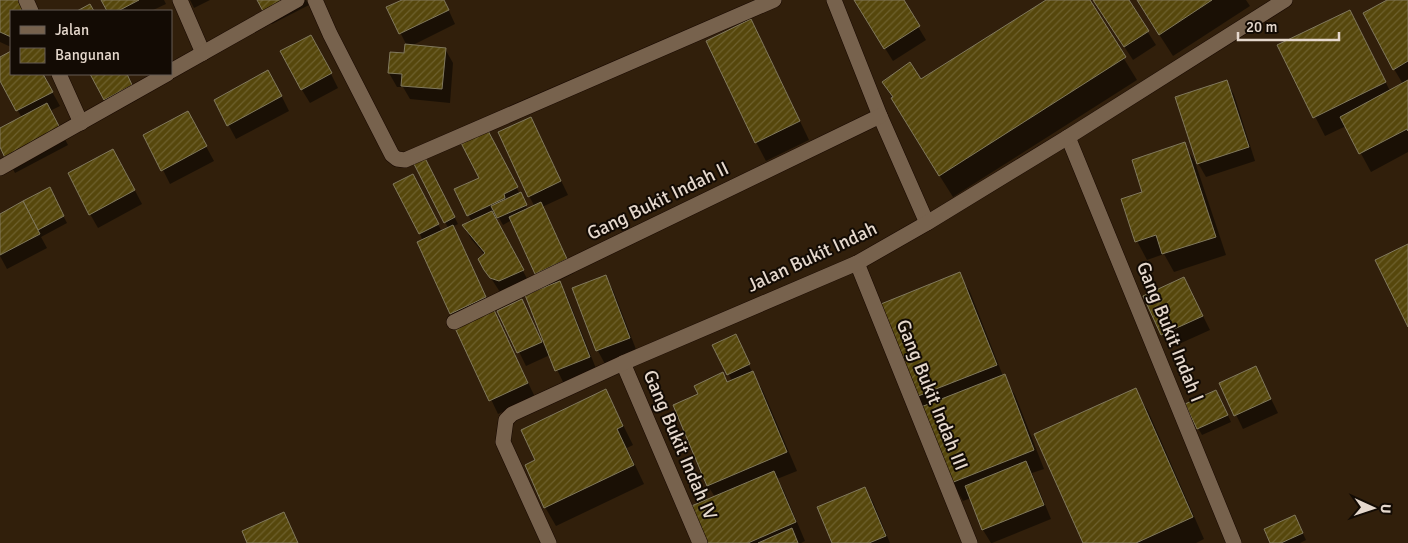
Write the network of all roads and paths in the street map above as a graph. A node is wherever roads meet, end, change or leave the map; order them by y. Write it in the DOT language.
graph roads {
  1 [pos="180,0"];
  2 [pos="298,0"];
  3 [pos="315,0"];
  4 [pos="774,0"];
  5 [pos="834,0"];
  6 [pos="1284,0"];
  7 [pos="203,53"];
  8 [pos="172,71"];
  9 [pos="59,75"];
  10 [pos="165,75"];
  11 [pos="880,116"];
  12 [pos="81,123"];
  13 [pos="1068,137"];
  14 [pos="0,168"];
  15 [pos="927,222"];
  16 [pos="857,263"];
  17 [pos="454,322"];
  18 [pos="623,363"];
  19 [pos="549,543"];
  20 [pos="700,543"];
  21 [pos="970,543"];
  22 [pos="1234,543"];
  1 -- 7 [label="street"];
  2 -- 7 [label="street"];
  3 -- 4 [label="street"];
  5 -- 11 [label="street"];
  6 -- 13 [label="street, Jalan Bukit Indah"];
  7 -- 8 [label="street"];
  9 -- 12 [label="street"];
  10 -- 12 [label="street"];
  11 -- 15 [label="street"];
  11 -- 17 [label="street, Gang Bukit Indah II"];
  12 -- 14 [label="street"];
  13 -- 15 [label="street, Jalan Bukit Indah"];
  13 -- 22 [label="street, Gang Bukit Indah I"];
  15 -- 16 [label="street, Jalan Bukit Indah"];
  16 -- 18 [label="street, Jalan Bukit Indah"];
  16 -- 21 [label="street, Gang Bukit Indah III"];
  18 -- 19 [label="street, Jalan Bukit Indah"];
  18 -- 20 [label="street, Gang Bukit Indah IV"];
}
